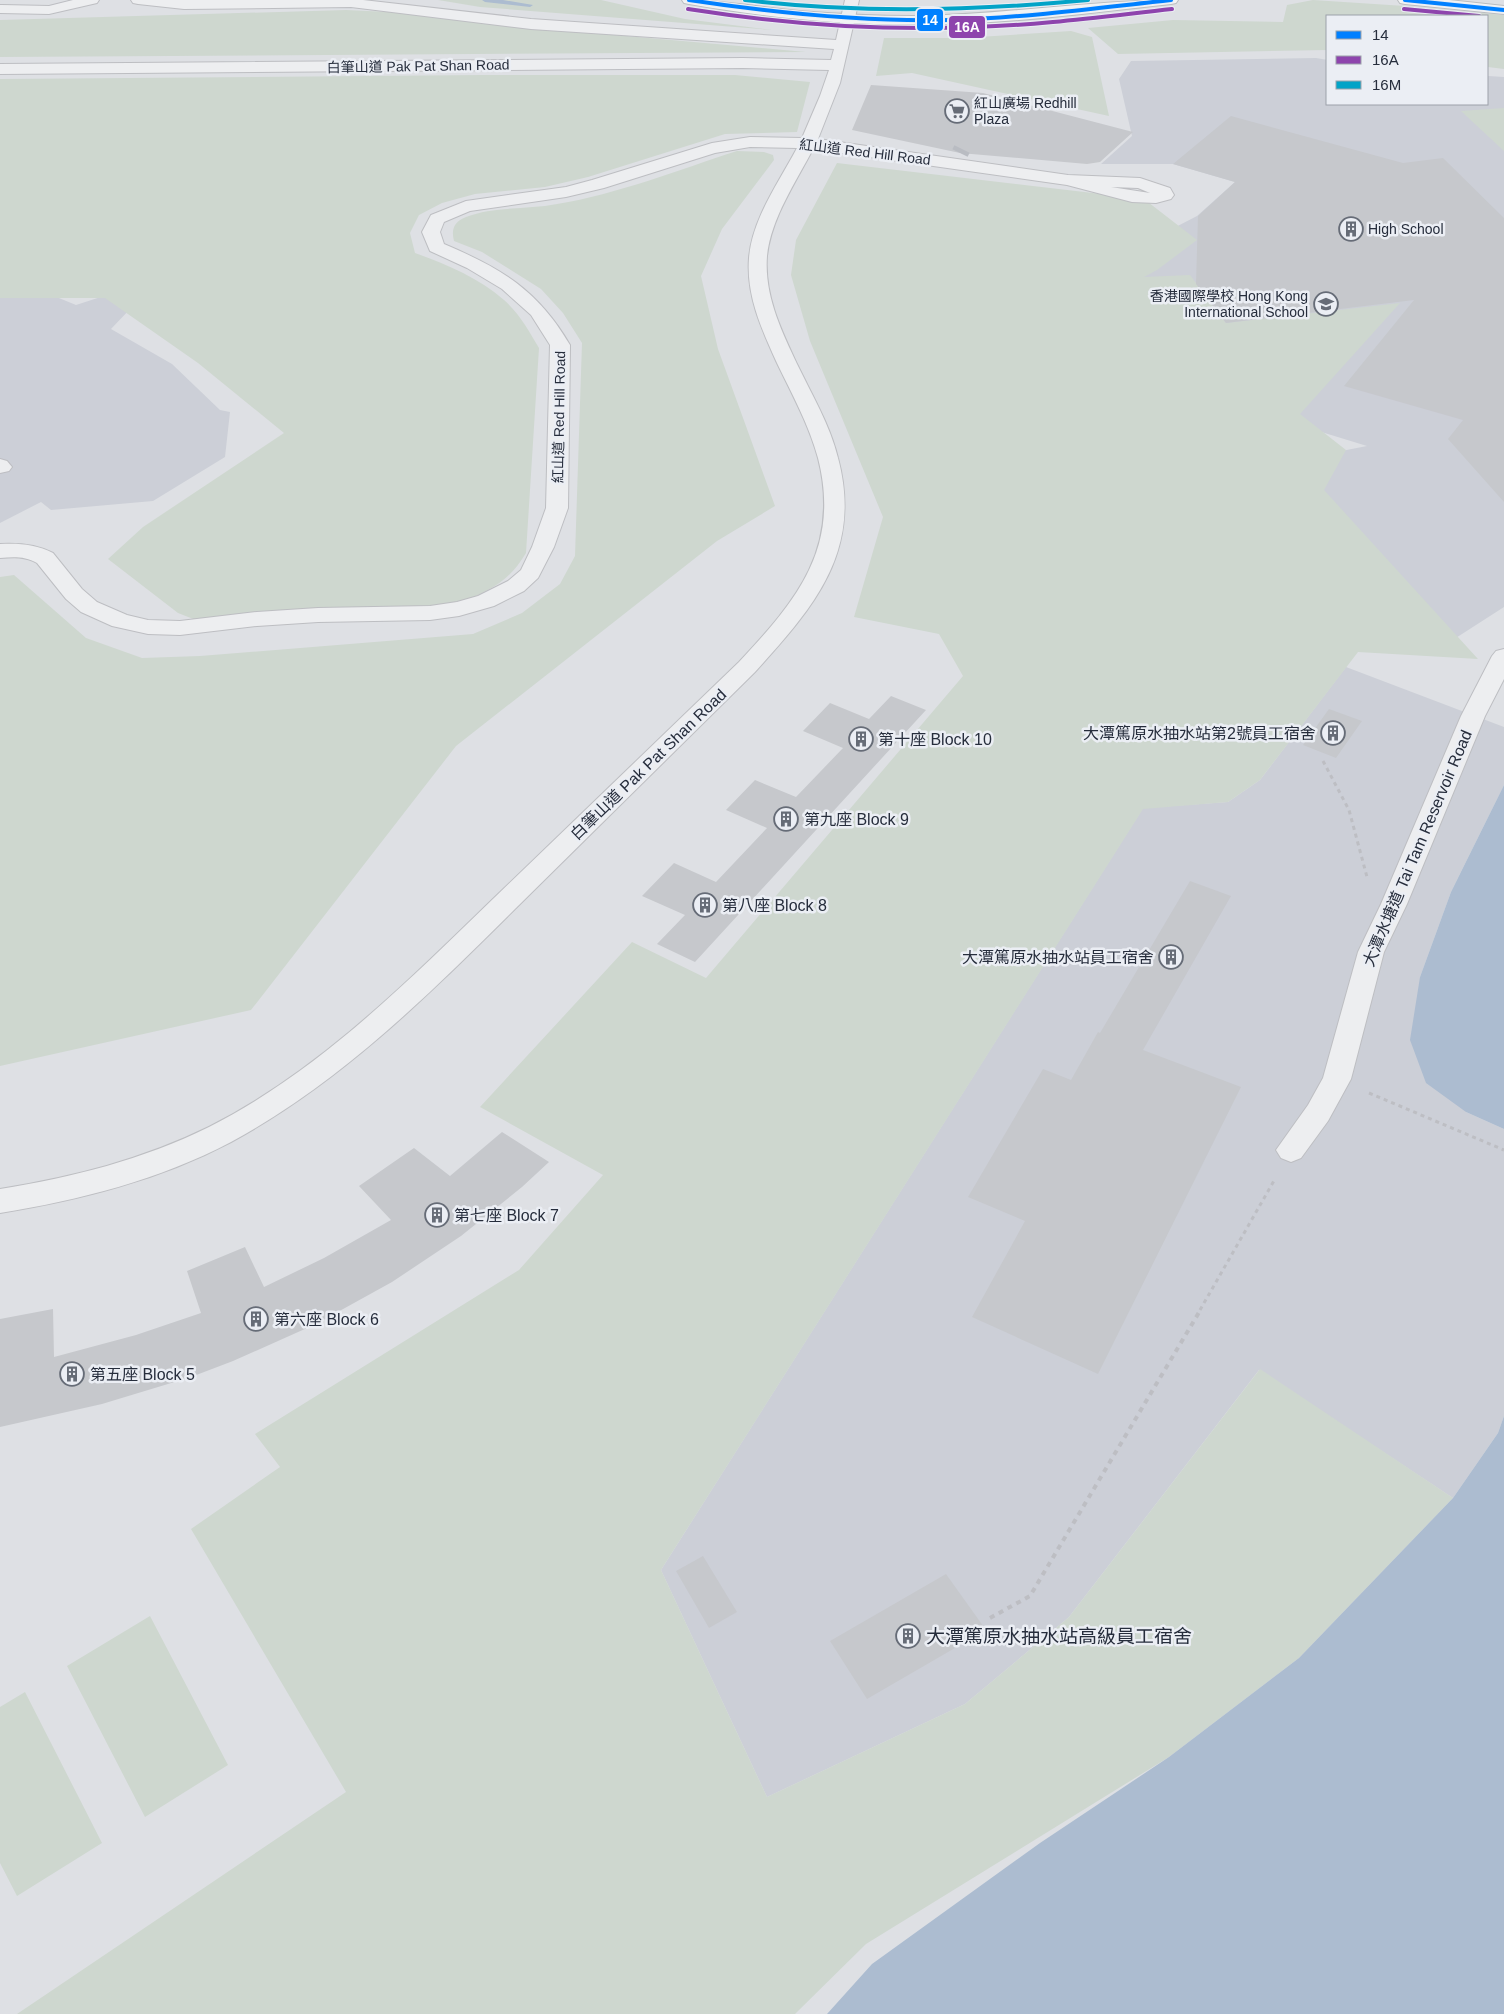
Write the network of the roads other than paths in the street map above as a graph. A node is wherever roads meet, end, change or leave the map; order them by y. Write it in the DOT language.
graph roads {
  1 [pos="92,0"];
  2 [pos="138,0"];
  3 [pos="689,0"];
  4 [pos="854,0"];
  5 [pos="1002,0"];
  6 [pos="1172,0"];
  7 [pos="1405,0"];
  8 [pos="2,9"];
  9 [pos="1504,10"];
  10 [pos="849,18"];
  11 [pos="842,45"];
  12 [pos="837,65"];
  13 [pos="0,69"];
  14 [pos="804,150"];
  15 [pos="1068,180"];
  16 [pos="0,551"];
  17 [pos="1504,656"];
  18 [pos="1291,1150"];
  19 [pos="0,1201"];
  1 -- 8 [label="street"];
  2 -- 11 [label="street"];
  3 -- 10 [label="main road"];
  4 -- 5 [label="main road"];
  4 -- 10 [label="street, 白筆山道 Pak Pat Shan Road"];
  6 -- 10 [label="main road"];
  7 -- 9 [label="main road"];
  10 -- 11 [label="street, 白筆山道 Pak Pat Shan Road"];
  11 -- 12 [label="street, 白筆山道 Pak Pat Shan Road"];
  12 -- 13 [label="street, 白筆山道 Pak Pat Shan Road"];
  12 -- 14 [label="street, 白筆山道 Pak Pat Shan Road"];
  14 -- 15 [label="street, 紅山道 Red Hill Road"];
  14 -- 16 [label="street, 紅山道 Red Hill Road"];
  14 -- 19 [label="street, 白筆山道 Pak Pat Shan Road"];
  17 -- 18 [label="street, 大潭水塘道 Tai Tam Reservoir Road"];
}
